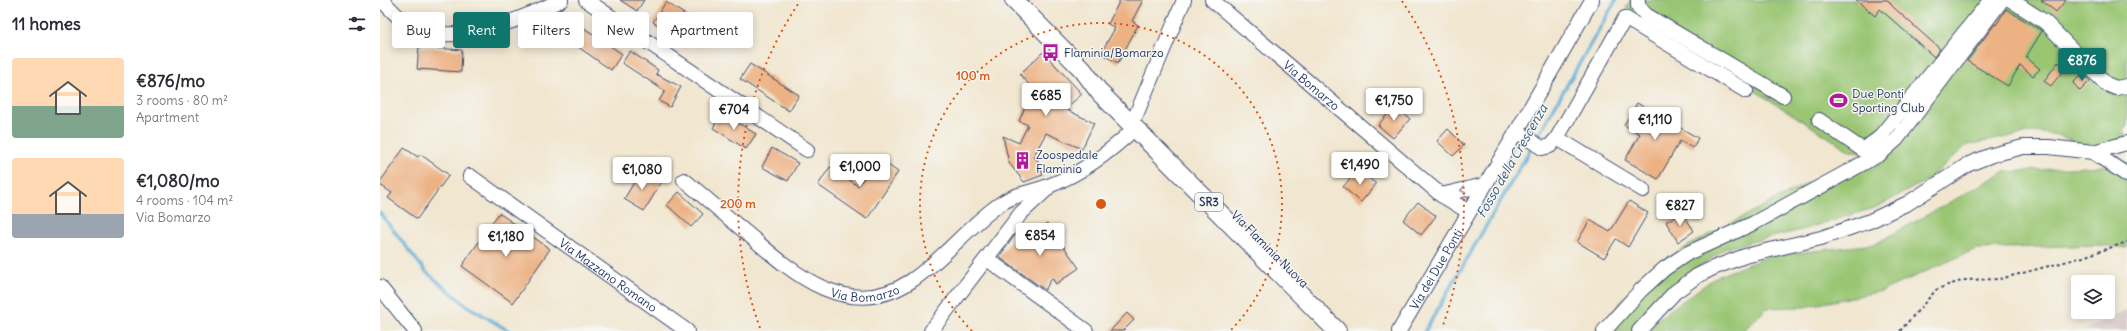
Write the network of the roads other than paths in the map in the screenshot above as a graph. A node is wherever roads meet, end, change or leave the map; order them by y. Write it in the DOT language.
graph roads {
  1 [pos="382,0"];
  2 [pos="561,0"];
  3 [pos="586,0"];
  4 [pos="1014,0"];
  5 [pos="1184,0"];
  6 [pos="1212,0"];
  7 [pos="1592,0"];
  8 [pos="1638,0"];
  9 [pos="1990,0"];
  10 [pos="2002,0"];
  11 [pos="2011,0"];
  12 [pos="2127,86"];
  13 [pos="1746,91"];
  14 [pos="1783,96"];
  15 [pos="1819,120"];
  16 [pos="1136,121"];
  17 [pos="1522,135"];
  18 [pos="1557,138"];
  19 [pos="2127,143"];
  20 [pos="807,150"];
  21 [pos="2093,152"];
  22 [pos="2127,175"];
  23 [pos="470,176"];
  24 [pos="684,180"];
  25 [pos="1484,185"];
  26 [pos="1050,186"];
  27 [pos="1643,190"];
  28 [pos="1441,195"];
  29 [pos="1469,212"];
  30 [pos="987,259"];
  31 [pos="380,287"];
  32 [pos="415,331"];
  33 [pos="687,331"];
  34 [pos="931,331"];
  35 [pos="1086,331"];
  36 [pos="1337,331"];
  37 [pos="1352,331"];
  38 [pos="1399,331"];
  39 [pos="1604,331"];
  40 [pos="1639,331"];
  1 -- 2 [label="street"];
  3 -- 20 [label="street"];
  4 -- 16 [label="main road, Via Flaminia Nuova / SR3"];
  5 -- 16 [label="street, Via Bomarzo"];
  6 -- 28 [label="street, Via Bomarzo"];
  7 -- 17 [label="street, Via dei Due Ponti"];
  8 -- 14 [label="street"];
  9 -- 15 [label="street"];
  10 -- 39 [label="street"];
  11 -- 12 [label="street"];
  13 -- 18 [label="street"];
  16 -- 26 [label="street, Via Bomarzo"];
  16 -- 36 [label="main road, Via Flaminia Nuova / SR3"];
  16 -- 37 [label="main road, Via Flaminia Nuova / SR3"];
  17 -- 18 [label="street"];
  17 -- 25 [label="street, Via dei Due Ponti"];
  18 -- 27 [label="street"];
  19 -- 21 [label="street"];
  21 -- 22 [label="street"];
  21 -- 40 [label="street"];
  23 -- 33 [label="street, Via Mazzano Romano"];
  24 -- 26 [label="street, Via Bomarzo"];
  25 -- 28 [label="street, one-way"];
  25 -- 29 [label="street, Via dei Due Ponti"];
  26 -- 30 [label="street, Via Bomarzo"];
  28 -- 29 [label="street, Via Bomarzo"];
  29 -- 38 [label="street, Via dei Due Ponti"];
  30 -- 34 [label="street, Via Bomarzo"];
  30 -- 35 [label="street"];
  31 -- 32 [label="street"];
}
